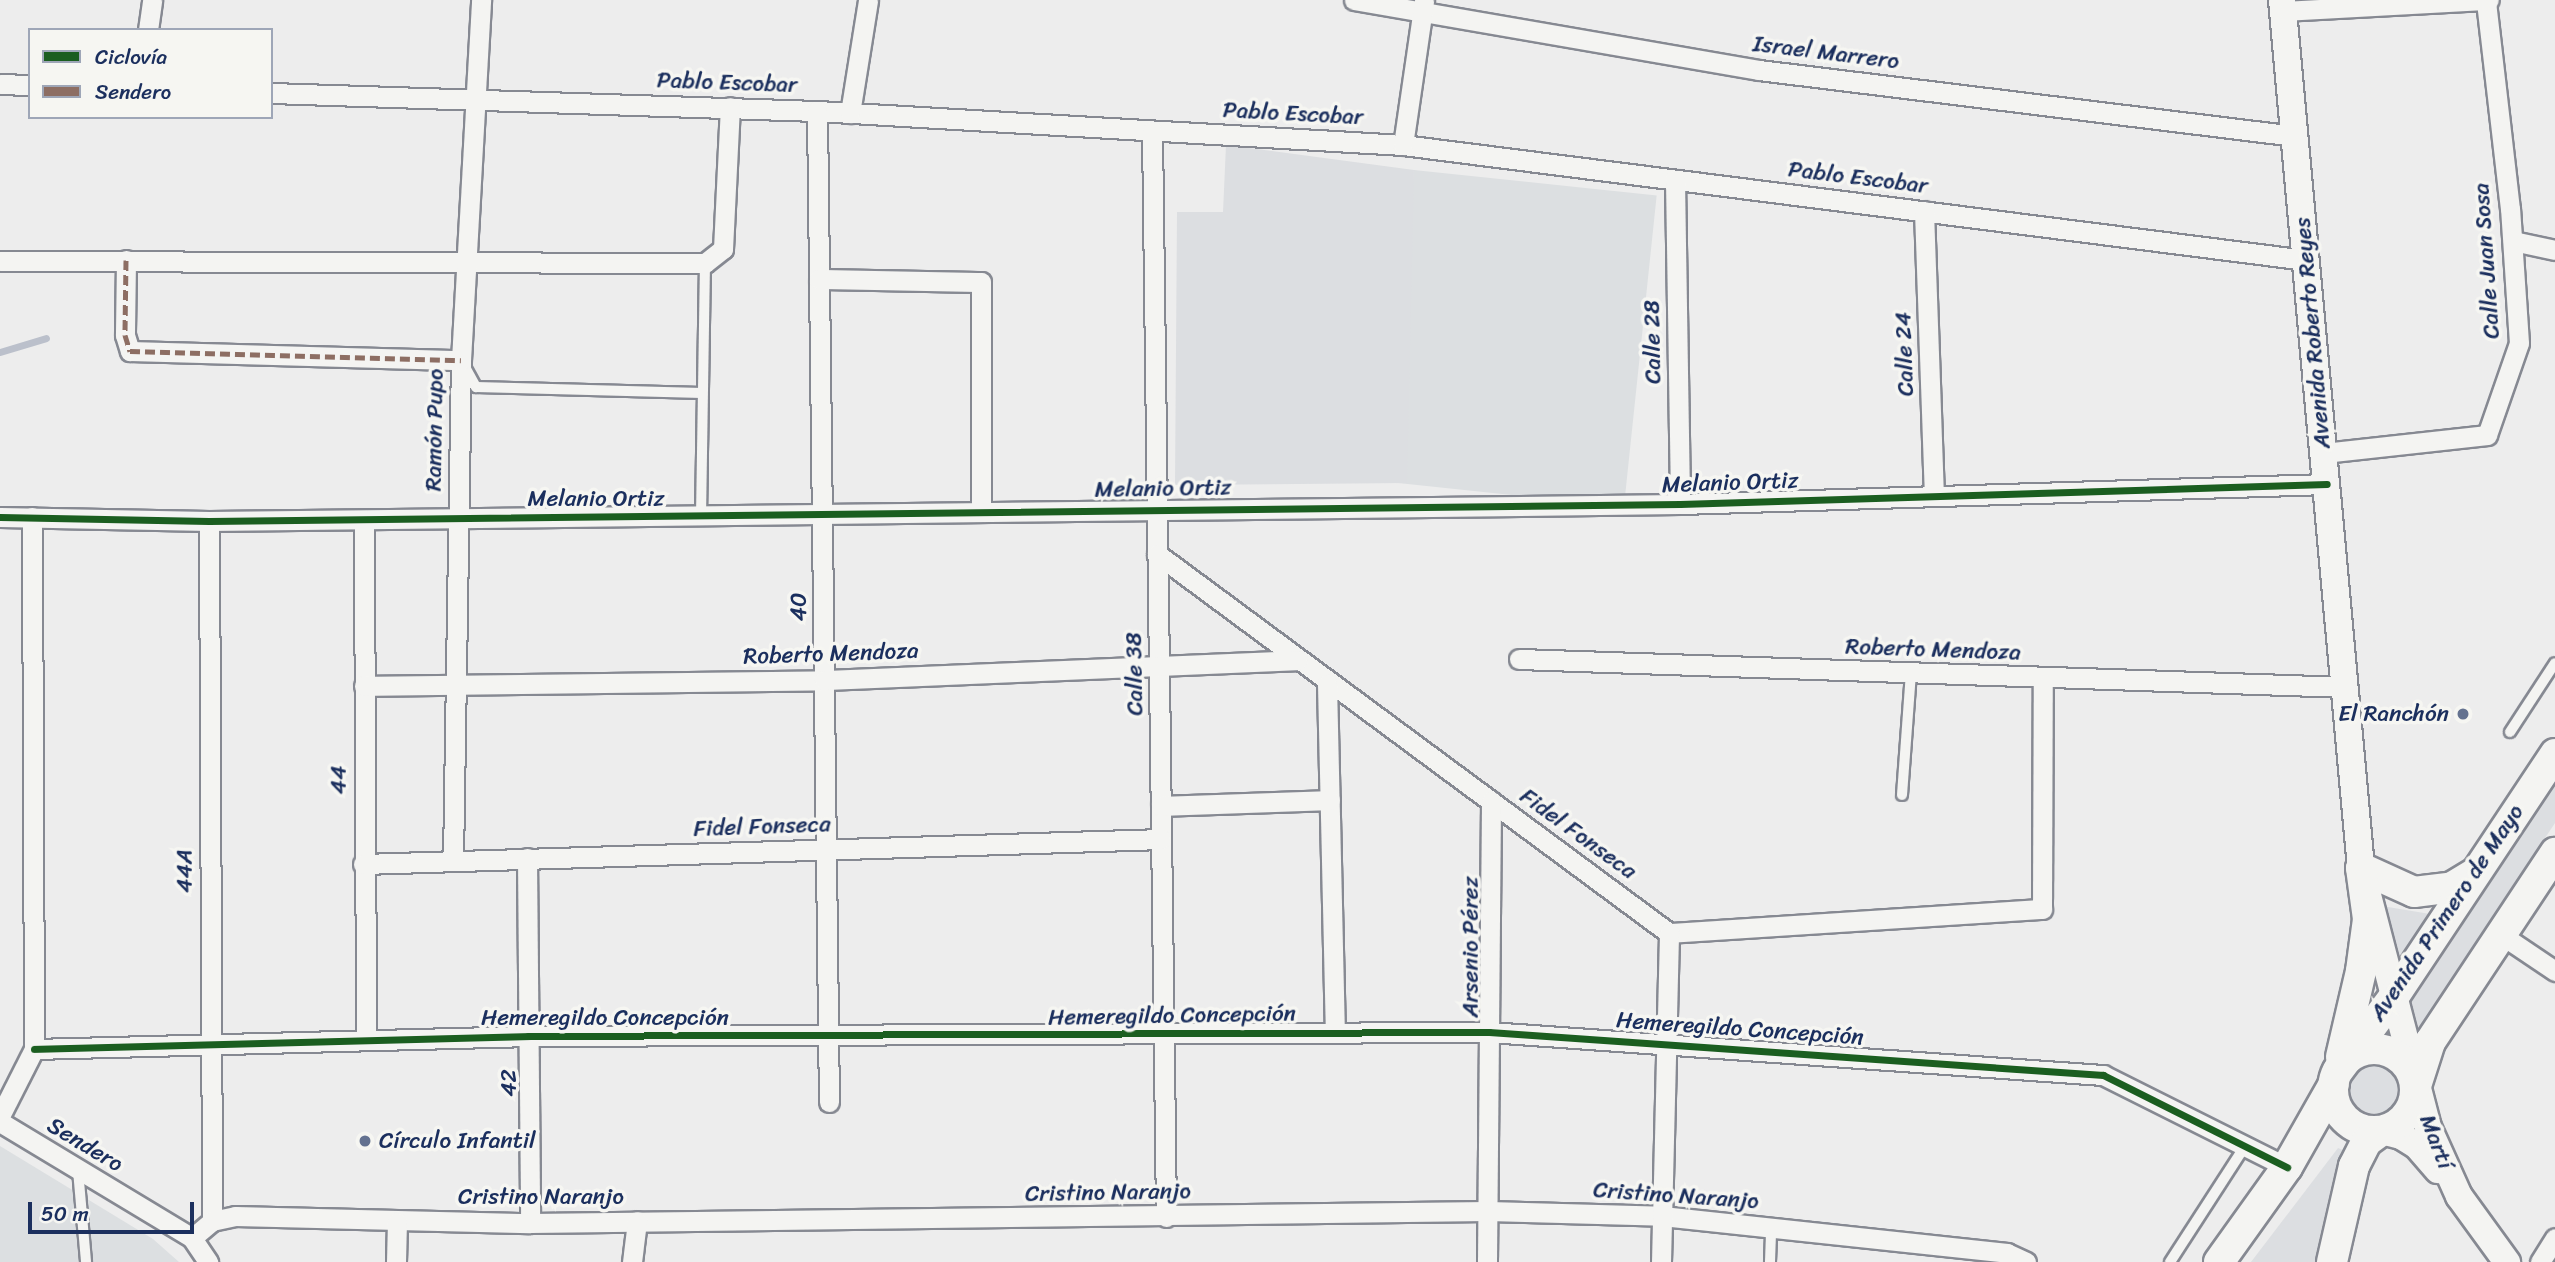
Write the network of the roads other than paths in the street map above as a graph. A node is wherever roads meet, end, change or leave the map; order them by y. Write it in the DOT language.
graph roads {
  1 [pos="152,0"];
  2 [pos="481,0"];
  3 [pos="868,0"];
  4 [pos="1354,0"];
  5 [pos="2487,0"];
  6 [pos="1423,6"];
  7 [pos="2283,6"];
  8 [pos="148,28"];
  9 [pos="0,84"];
  10 [pos="28,85"];
  11 [pos="273,93"];
  12 [pos="475,99"];
  13 [pos="730,107"];
  14 [pos="817,111"];
  15 [pos="850,113"];
  16 [pos="1153,131"];
  17 [pos="2294,136"];
  18 [pos="1403,145"];
  19 [pos="1675,180"];
  20 [pos="1924,211"];
  21 [pos="2513,242"];
  22 [pos="2555,250"];
  23 [pos="126,260"];
  24 [pos="2306,260"];
  25 [pos="0,261"];
  26 [pos="465,262"];
  27 [pos="705,263"];
  28 [pos="819,279"];
  29 [pos="461,360"];
  30 [pos="702,393"];
  31 [pos="2324,453"];
  32 [pos="2326,484"];
  33 [pos="1934,496"];
  34 [pos="1680,504"];
  35 [pos="1156,507"];
  36 [pos="981,512"];
  37 [pos="822,516"];
  38 [pos="0,517"];
  39 [pos="32,517"];
  40 [pos="701,517"];
  41 [pos="458,519"];
  42 [pos="364,520"];
  43 [pos="209,521"];
  44 [pos="1157,554"];
  45 [pos="1519,659"];
  46 [pos="1298,660"];
  47 [pos="2555,663"];
  48 [pos="1159,666"];
  49 [pos="1911,673"];
  50 [pos="2043,678"];
  51 [pos="824,680"];
  52 [pos="1327,684"];
  53 [pos="365,686"];
  54 [pos="455,686"];
  55 [pos="2345,687"];
  56 [pos="2510,732"];
  57 [pos="2555,754"];
  58 [pos="1902,795"];
  59 [pos="1330,800"];
  60 [pos="1491,800"];
  61 [pos="1161,807"];
  62 [pos="1161,839"];
  63 [pos="826,850"];
  64 [pos="2555,853"];
  65 [pos="527,858"];
  66 [pos="453,861"];
  67 [pos="363,864"];
  68 [pos="2361,868"];
  69 [pos="2474,874"];
  70 [pos="1669,933"];
  71 [pos="2503,936"];
  72 [pos="2555,971"];
  73 [pos="2392,998"];
  74 [pos="1489,1032"];
  75 [pos="1335,1033"];
  76 [pos="1164,1035"];
  77 [pos="528,1036"];
  78 [pos="829,1038"];
  79 [pos="366,1040"];
  80 [pos="1667,1042"];
  81 [pos="209,1045"];
  82 [pos="34,1049"];
  83 [pos="2336,1078"];
  84 [pos="2416,1086"];
  85 [pos="830,1102"];
  86 [pos="0,1116"];
  87 [pos="0,1122"];
  88 [pos="2381,1131"];
  89 [pos="2245,1146"];
  90 [pos="2287,1167"];
  91 [pos="78,1169"];
  92 [pos="2459,1196"];
  93 [pos="1488,1212"];
  94 [pos="1662,1216"];
  95 [pos="1166,1217"];
  96 [pos="212,1221"];
  97 [pos="637,1221"];
  98 [pos="397,1222"];
  99 [pos="530,1223"];
  100 [pos="1772,1228"];
  101 [pos="192,1237"];
  102 [pos="2555,1238"];
  103 [pos="86,1262"];
  104 [pos="208,1262"];
  105 [pos="396,1262"];
  106 [pos="632,1262"];
  107 [pos="1488,1262"];
  108 [pos="1661,1262"];
  109 [pos="1770,1262"];
  110 [pos="2026,1262"];
  111 [pos="2170,1262"];
  112 [pos="2219,1262"];
  113 [pos="2332,1262"];
  114 [pos="2507,1262"];
  115 [pos="2540,1262"];
  1 -- 8 [label="street"];
  2 -- 12 [label="street, Ramón Pupo"];
  3 -- 15 [label="street"];
  4 -- 6 [label="street, Israel Marrero"];
  5 -- 7 [label="street"];
  5 -- 21 [label="street, Calle Juan Sosa"];
  6 -- 17 [label="street, Israel Marrero"];
  6 -- 18 [label="street"];
  7 -- 17 [label="main road, Avenida Roberto Reyes"];
  9 -- 10 [label="street"];
  11 -- 12 [label="street, Pablo Escobar"];
  12 -- 13 [label="street, Pablo Escobar"];
  12 -- 26 [label="street, Ramón Pupo"];
  13 -- 14 [label="street, Pablo Escobar"];
  13 -- 27 [label="street"];
  14 -- 15 [label="street, Pablo Escobar"];
  14 -- 28 [label="street, 40"];
  15 -- 16 [label="street, Pablo Escobar"];
  16 -- 18 [label="street, Pablo Escobar"];
  16 -- 35 [label="street, Calle 38"];
  17 -- 24 [label="main road, Avenida Roberto Reyes"];
  18 -- 19 [label="street, Pablo Escobar"];
  19 -- 20 [label="street, Pablo Escobar"];
  19 -- 34 [label="street, Calle 28"];
  20 -- 24 [label="street, Pablo Escobar"];
  20 -- 33 [label="street, Calle 24"];
  21 -- 22 [label="street"];
  21 -- 31 [label="street, Calle Juan Sosa"];
  23 -- 25 [label="street"];
  23 -- 26 [label="street"];
  23 -- 29 [label="street"];
  24 -- 31 [label="main road, Avenida Roberto Reyes"];
  26 -- 27 [label="street"];
  26 -- 29 [label="street, Ramón Pupo"];
  27 -- 30 [label="lane"];
  28 -- 36 [label="street"];
  28 -- 37 [label="street, 40"];
  29 -- 30 [label="lane"];
  29 -- 41 [label="street, Ramón Pupo"];
  30 -- 40 [label="lane"];
  31 -- 32 [label="main road, Avenida Roberto Reyes"];
  32 -- 33 [label="street, Melanio Ortiz"];
  32 -- 55 [label="main road, Avenida Roberto Reyes"];
  33 -- 34 [label="street, Melanio Ortiz"];
  34 -- 35 [label="street, Melanio Ortiz"];
  35 -- 36 [label="street, Melanio Ortiz"];
  35 -- 44 [label="street, Calle 38"];
  36 -- 37 [label="street, Melanio Ortiz"];
  37 -- 40 [label="street, Melanio Ortiz"];
  37 -- 51 [label="street, 40"];
  38 -- 39 [label="street, Melanio Ortiz"];
  39 -- 43 [label="street, Melanio Ortiz"];
  39 -- 82 [label="street"];
  40 -- 41 [label="street, Melanio Ortiz"];
  41 -- 42 [label="street, Melanio Ortiz"];
  41 -- 54 [label="street, Ramón Pupo"];
  42 -- 43 [label="street, Melanio Ortiz"];
  42 -- 53 [label="street, 44"];
  43 -- 81 [label="street, 44A"];
  44 -- 46 [label="street, Fidel Fonseca"];
  44 -- 48 [label="street, Calle 38"];
  45 -- 49 [label="street, Roberto Mendoza"];
  46 -- 48 [label="street, Roberto Mendoza"];
  46 -- 52 [label="street, Fidel Fonseca"];
  47 -- 56 [label="lane"];
  48 -- 51 [label="street, Roberto Mendoza"];
  48 -- 61 [label="street, Calle 38"];
  49 -- 50 [label="street, Roberto Mendoza"];
  49 -- 58 [label="lane"];
  50 -- 55 [label="street, Roberto Mendoza"];
  50 -- 70 [label="street"];
  51 -- 54 [label="street, Roberto Mendoza"];
  51 -- 63 [label="street, 40"];
  52 -- 59 [label="street"];
  52 -- 60 [label="street, Fidel Fonseca"];
  53 -- 54 [label="street, Roberto Mendoza"];
  53 -- 67 [label="street, 44"];
  54 -- 66 [label="street, Ramón Pupo"];
  55 -- 68 [label="main road, Avenida Roberto Reyes"];
  57 -- 69 [label="main road, Avenida Primero de Mayo"];
  59 -- 61 [label="street"];
  59 -- 75 [label="street"];
  60 -- 70 [label="street, Fidel Fonseca"];
  60 -- 74 [label="street, Arsenio Pérez"];
  61 -- 62 [label="street, Calle 38"];
  62 -- 63 [label="street, Fidel Fonseca"];
  62 -- 76 [label="street, Calle 38"];
  63 -- 65 [label="street, Fidel Fonseca"];
  63 -- 78 [label="street, 40"];
  64 -- 71 [label="main road"];
  65 -- 66 [label="street, Fidel Fonseca"];
  65 -- 77 [label="street, 42"];
  66 -- 67 [label="street, Fidel Fonseca"];
  67 -- 79 [label="street, 44"];
  68 -- 69 [label="main road"];
  68 -- 73 [label="main road, Avenida Roberto Reyes"];
  68 -- 83 [label="main road"];
  69 -- 73 [label="main road, Avenida Primero de Mayo"];
  70 -- 80 [label="street"];
  71 -- 72 [label="street"];
  71 -- 84 [label="main road"];
  73 -- 83 [label="main road, Avenida Primero de Mayo"];
  73 -- 84 [label="main road, Martí"];
  74 -- 75 [label="street, Hemeregildo Concepción"];
  74 -- 80 [label="street, Hemeregildo Concepción"];
  74 -- 93 [label="street, Arsenio Pérez"];
  75 -- 76 [label="street, Hemeregildo Concepción"];
  76 -- 78 [label="street, Hemeregildo Concepción"];
  76 -- 95 [label="street, Calle 38"];
  77 -- 78 [label="street, Hemeregildo Concepción"];
  77 -- 79 [label="street, Hemeregildo Concepción"];
  77 -- 99 [label="street, 42"];
  78 -- 85 [label="street, 40"];
  79 -- 81 [label="street, Hemeregildo Concepción"];
  80 -- 89 [label="street, Hemeregildo Concepción"];
  80 -- 94 [label="street"];
  81 -- 82 [label="street, Hemeregildo Concepción"];
  81 -- 96 [label="street, 44A"];
  82 -- 86 [label="street"];
  83 -- 84 [label="main road"];
  83 -- 88 [label="main road"];
  83 -- 90 [label="main road"];
  84 -- 88 [label="main road"];
  84 -- 92 [label="main road, Martí"];
  87 -- 91 [label="street, Sendero"];
  88 -- 92 [label="main road, Martí"];
  88 -- 113 [label="main road"];
  89 -- 90 [label="street, Hemeregildo Concepción"];
  89 -- 111 [label="lane"];
  90 -- 112 [label="main road"];
  91 -- 101 [label="street, Sendero"];
  91 -- 103 [label="lane"];
  92 -- 114 [label="main road, Martí"];
  93 -- 94 [label="street, Cristino Naranjo"];
  93 -- 95 [label="street, Cristino Naranjo"];
  93 -- 107 [label="street, Arsenio Pérez"];
  94 -- 100 [label="street, Cristino Naranjo"];
  94 -- 108 [label="street"];
  95 -- 97 [label="street, Cristino Naranjo"];
  96 -- 98 [label="street, Cristino Naranjo"];
  96 -- 101 [label="street"];
  97 -- 99 [label="street, Cristino Naranjo"];
  97 -- 106 [label="street"];
  98 -- 99 [label="street, Cristino Naranjo"];
  98 -- 105 [label="street"];
  100 -- 109 [label="lane"];
  100 -- 110 [label="street, Cristino Naranjo"];
  101 -- 104 [label="street, Sendero"];
  102 -- 115 [label="street"];
}
